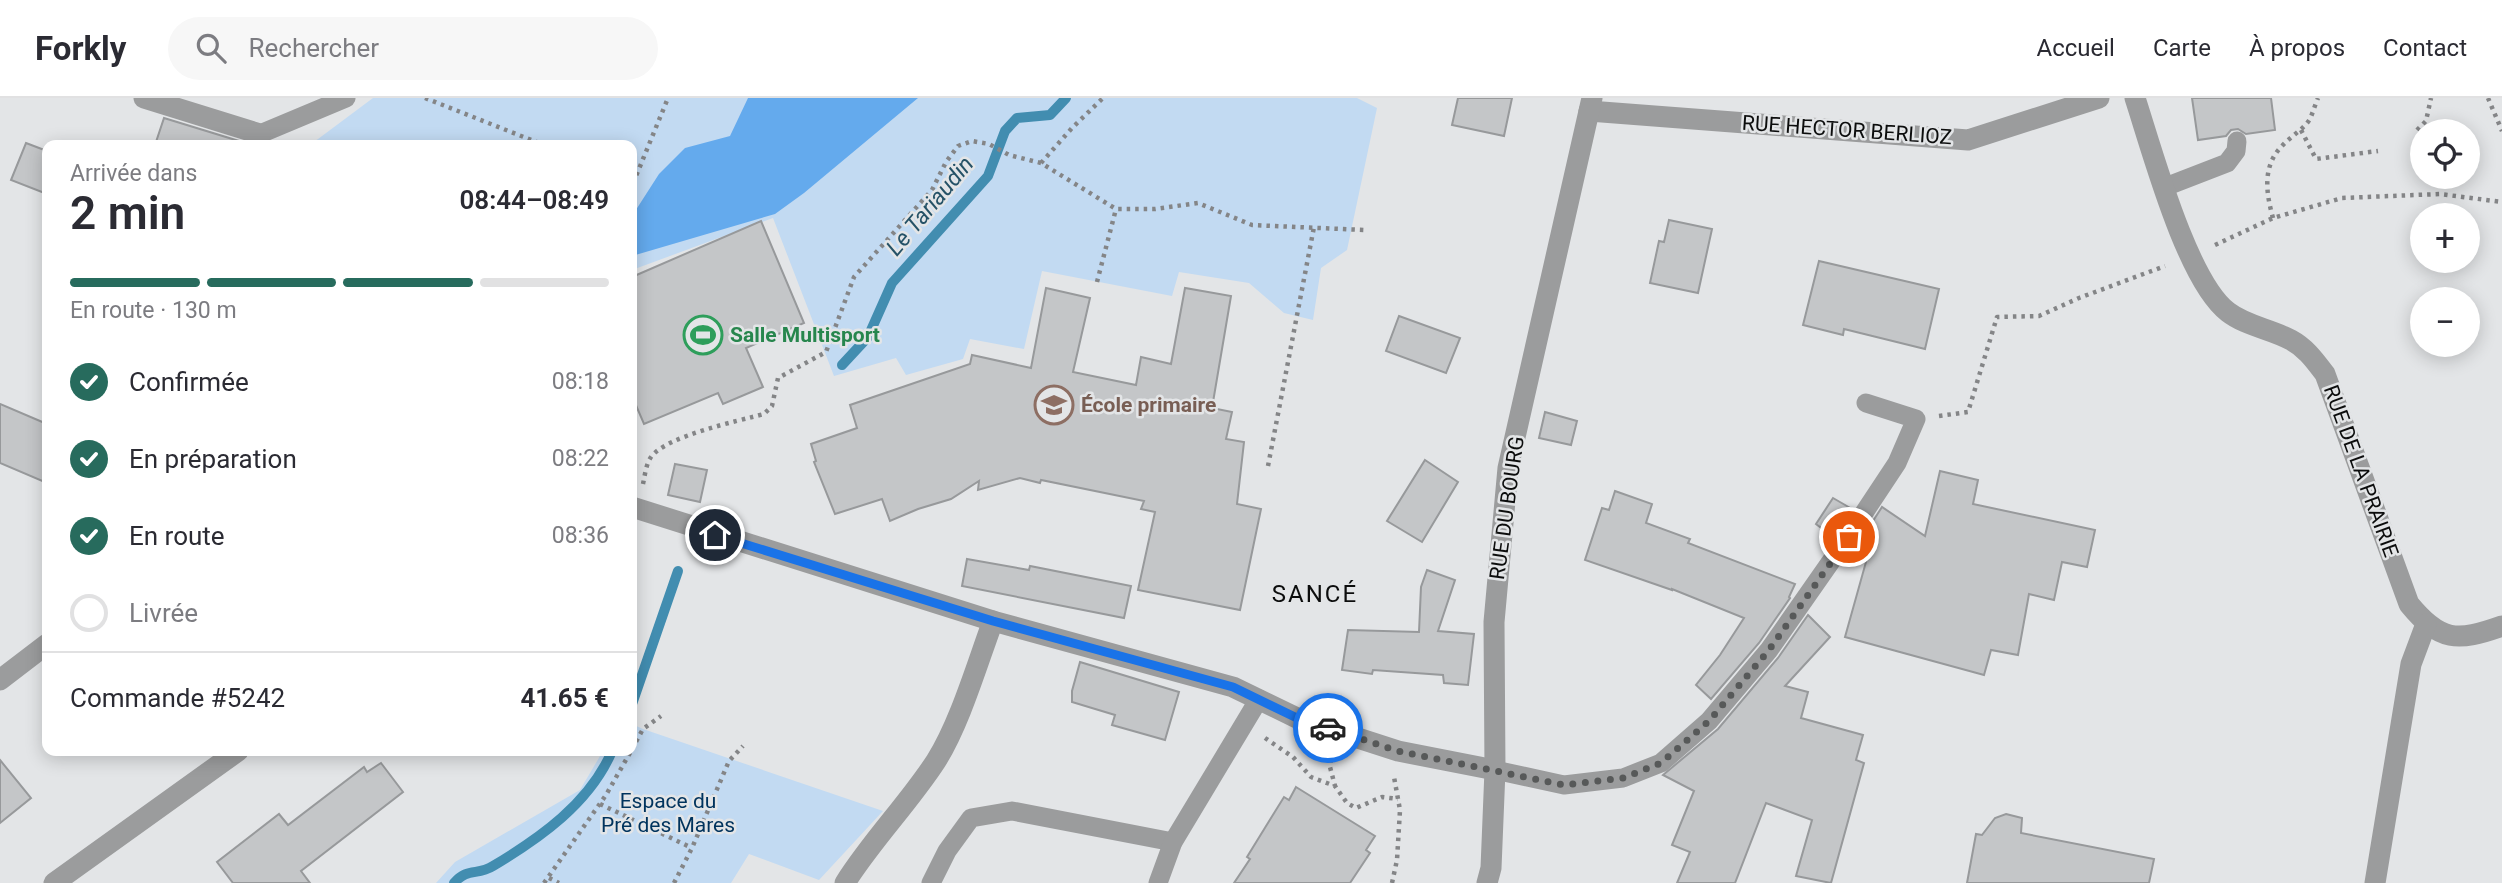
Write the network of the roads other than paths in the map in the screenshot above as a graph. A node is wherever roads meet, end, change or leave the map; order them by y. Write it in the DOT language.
graph roads {
  1 [pos="144,98"];
  2 [pos="346,98"];
  3 [pos="2099,98"];
  4 [pos="2135,98"];
  5 [pos="1590,104"];
  6 [pos="260,134"];
  7 [pos="2237,141"];
  8 [pos="2165,187"];
  9 [pos="1866,404"];
  10 [pos="637,509"];
  11 [pos="993,621"];
  12 [pos="2426,624"];
  13 [pos="2502,626"];
  14 [pos="42,648"];
  15 [pos="0,680"];
  16 [pos="1259,699"];
  17 [pos="213,758"];
  18 [pos="1495,770"];
  19 [pos="1173,842"];
  20 [pos="54,883"];
  21 [pos="845,883"];
  22 [pos="931,883"];
  23 [pos="1158,883"];
  24 [pos="1487,883"];
  25 [pos="2375,883"];
  1 -- 6 [label="street"];
  2 -- 6 [label="lane"];
  3 -- 5 [label="street, RUE HECTOR BERLIOZ"];
  4 -- 8 [label="street, RUE DE LA PRAIRIE"];
  5 -- 18 [label="street, RUE DU BOURG"];
  7 -- 8 [label="lane"];
  8 -- 12 [label="street, RUE DE LA PRAIRIE"];
  9 -- 18 [label="lane"];
  10 -- 11 [label="street"];
  11 -- 16 [label="street"];
  11 -- 21 [label="street"];
  12 -- 13 [label="street"];
  12 -- 25 [label="street"];
  14 -- 15 [label="street"];
  16 -- 18 [label="street"];
  16 -- 19 [label="lane"];
  17 -- 20 [label="street"];
  18 -- 24 [label="street, RUE DU BOURG"];
  19 -- 22 [label="lane"];
  19 -- 23 [label="lane"];
}
